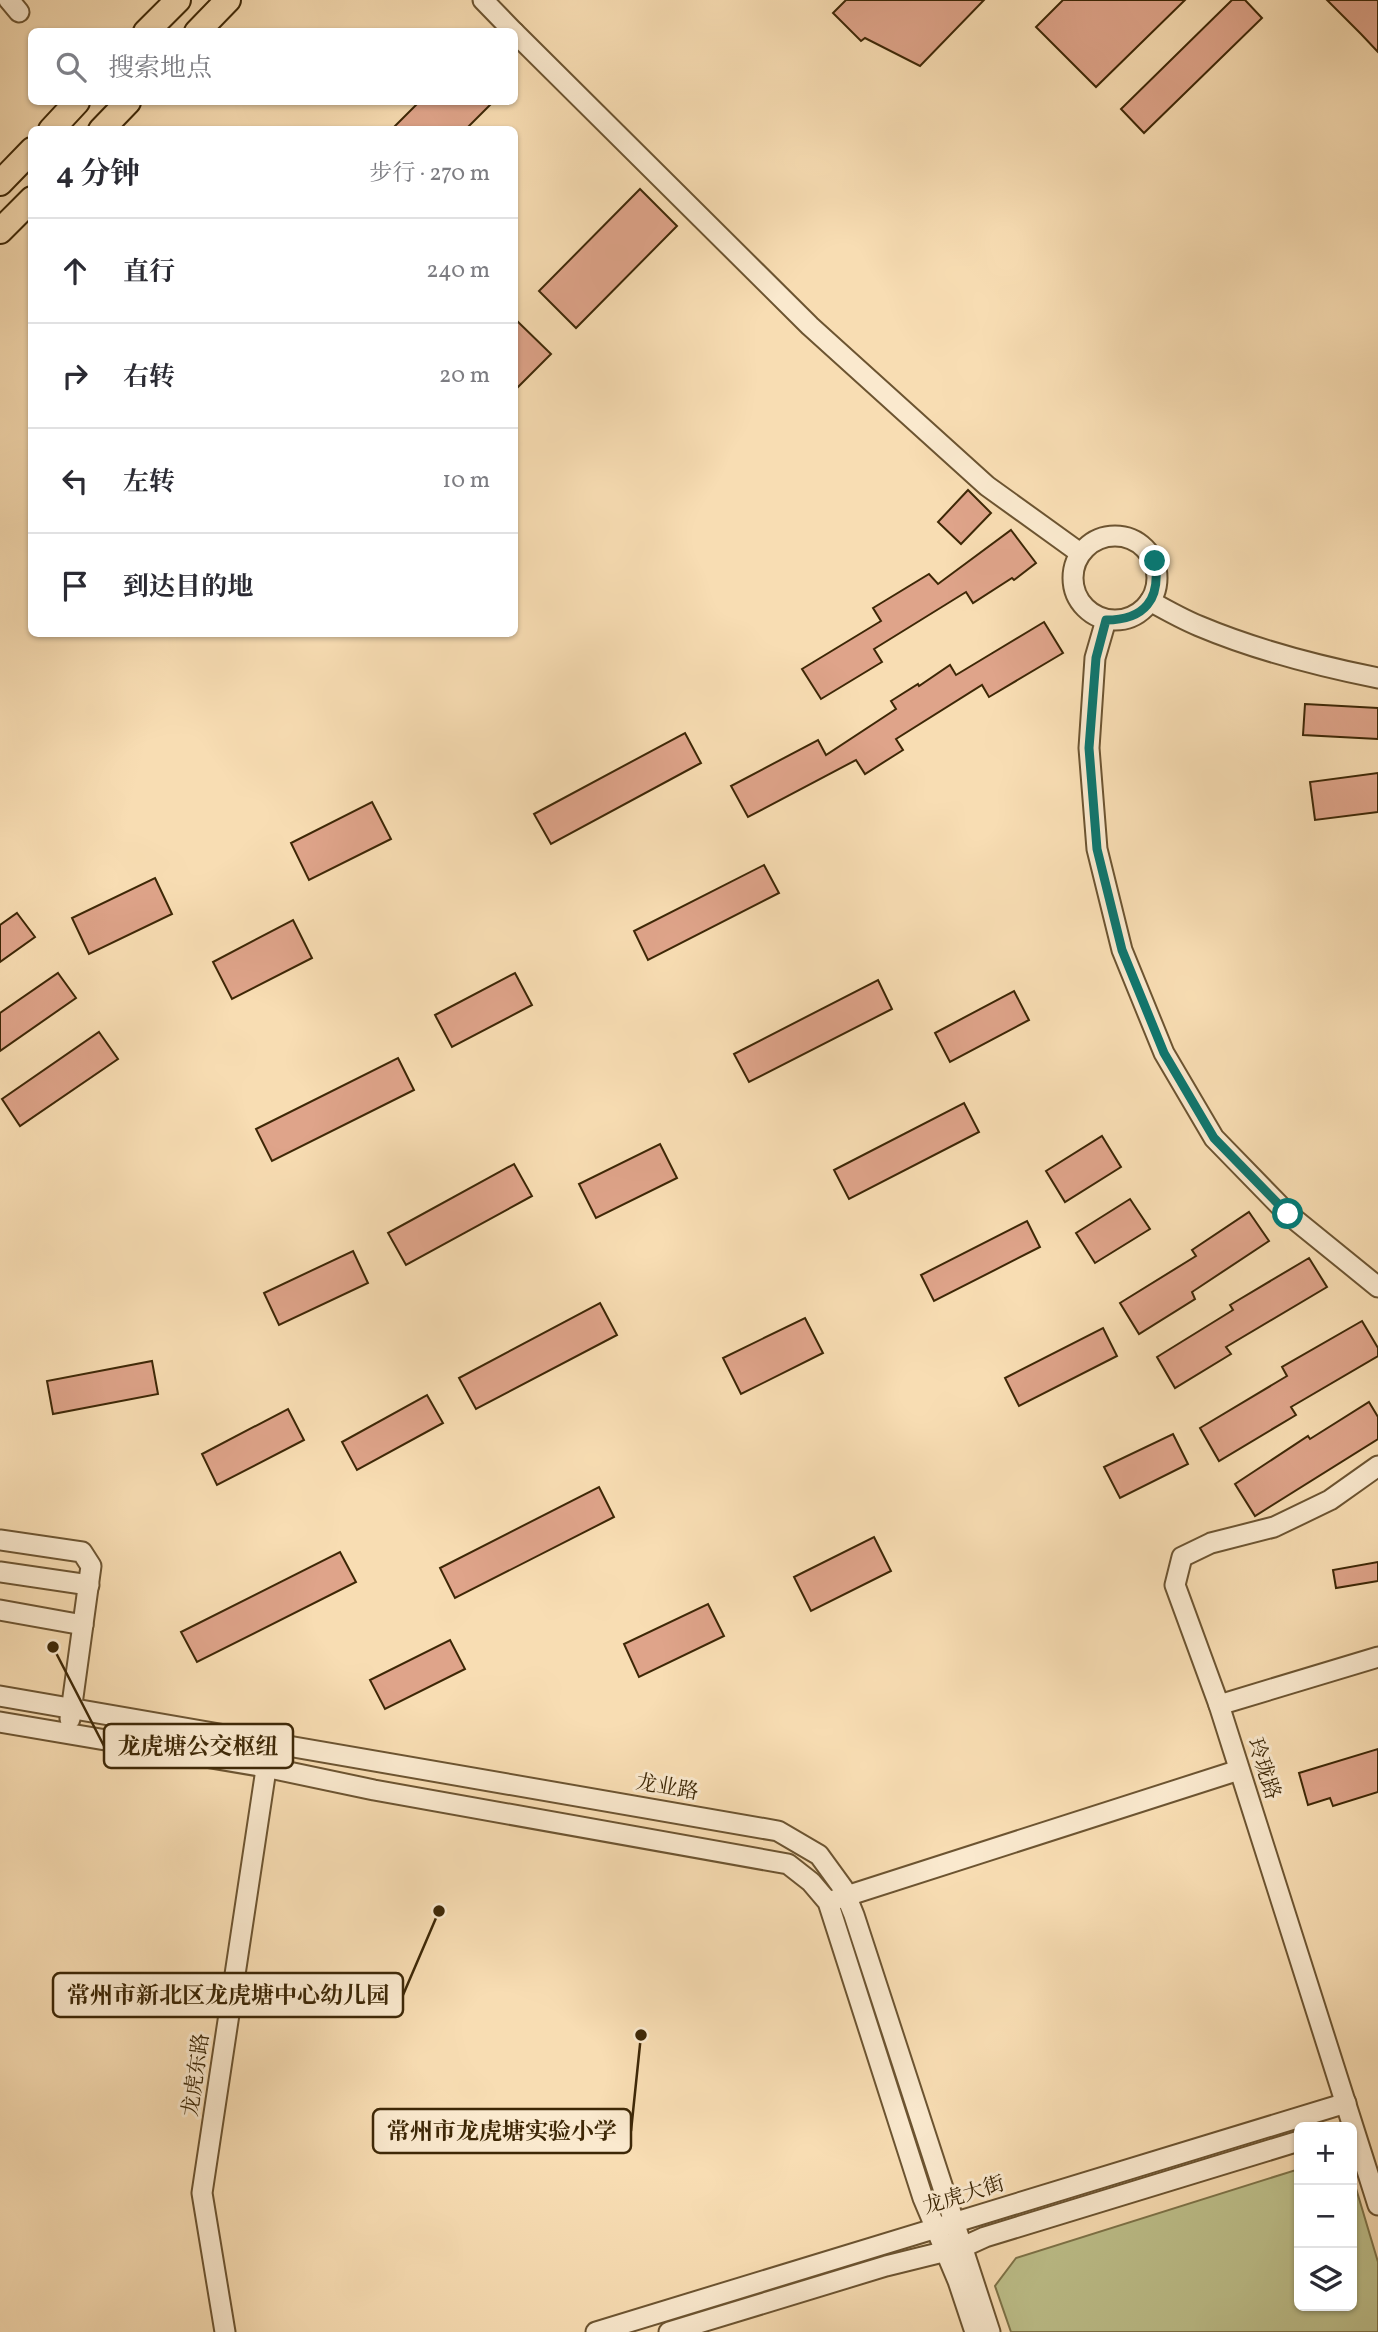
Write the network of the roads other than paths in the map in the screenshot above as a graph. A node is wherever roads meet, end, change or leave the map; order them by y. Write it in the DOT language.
graph roads {
  1 [pos="178,0"];
  2 [pos="228,0"];
  3 [pos="483,0"];
  4 [pos="150,28"];
  5 [pos="201,28"];
  6 [pos="510,28"];
  7 [pos="518,36"];
  8 [pos="74,105"];
  9 [pos="125,105"];
  10 [pos="55,126"];
  11 [pos="105,126"];
  12 [pos="28,153"];
  13 [pos="0,183"];
  14 [pos="28,203"];
  15 [pos="0,230"];
  16 [pos="1080,553"];
  17 [pos="1150,601"];
  18 [pos="1106,620"];
  19 [pos="1378,678"];
  20 [pos="1378,1287"];
  21 [pos="1378,1466"];
  22 [pos="0,1540"];
  23 [pos="0,1572"];
  24 [pos="89,1585"];
  25 [pos="0,1610"];
  26 [pos="83,1625"];
  27 [pos="1378,1657"];
  28 [pos="0,1696"];
  29 [pos="1219,1705"];
  30 [pos="72,1708"];
  31 [pos="0,1722"];
  32 [pos="68,1734"];
  33 [pos="271,1742"];
  34 [pos="265,1767"];
  35 [pos="1239,1770"];
  36 [pos="837,1899"];
  37 [pos="1346,2103"];
  38 [pos="1347,2122"];
  39 [pos="1294,2143"];
  40 [pos="1357,2151"];
  41 [pos="1378,2204"];
  42 [pos="945,2226"];
  43 [pos="954,2249"];
  44 [pos="225,2332"];
  45 [pos="596,2332"];
  46 [pos="669,2332"];
  47 [pos="975,2332"];
  48 [pos="990,2332"];
  1 -- 4 [label="main road"];
  2 -- 5 [label="main road"];
  3 -- 6 [label="street"];
  7 -- 16 [label="street"];
  8 -- 10 [label="main road"];
  9 -- 11 [label="main road"];
  12 -- 13 [label="main road"];
  14 -- 15 [label="main road"];
  16 -- 17 [label="street"];
  16 -- 18 [label="street"];
  17 -- 18 [label="street"];
  17 -- 19 [label="street"];
  18 -- 20 [label="street"];
  21 -- 29 [label="street, 玲珑路"];
  22 -- 24 [label="street"];
  23 -- 24 [label="street"];
  24 -- 26 [label="street"];
  25 -- 26 [label="street"];
  26 -- 30 [label="street"];
  27 -- 29 [label="street"];
  28 -- 30 [label="street, 龙业路"];
  29 -- 35 [label="street, 玲珑路"];
  30 -- 32 [label="street"];
  30 -- 33 [label="street, 龙业路"];
  31 -- 32 [label="street, 龙业路"];
  32 -- 34 [label="street, 龙业路"];
  33 -- 34 [label="street, 龙虎东路"];
  33 -- 36 [label="street, 龙业路"];
  34 -- 36 [label="street, 龙业路"];
  34 -- 44 [label="street, 龙虎东路"];
  35 -- 36 [label="street"];
  35 -- 37 [label="street, 玲珑路"];
  36 -- 42 [label="street, 龙业路"];
  37 -- 38 [label="street, 玲珑路"];
  37 -- 42 [label="street, 龙虎大街"];
  39 -- 43 [label="street"];
  40 -- 41 [label="street, 玲珑路"];
  42 -- 43 [label="street, 龙业路"];
  42 -- 45 [label="street, 龙虎大街"];
  43 -- 46 [label="street"];
  43 -- 47 [label="street, 龙业路"];
  43 -- 48 [label="street, 龙业路"];
}
